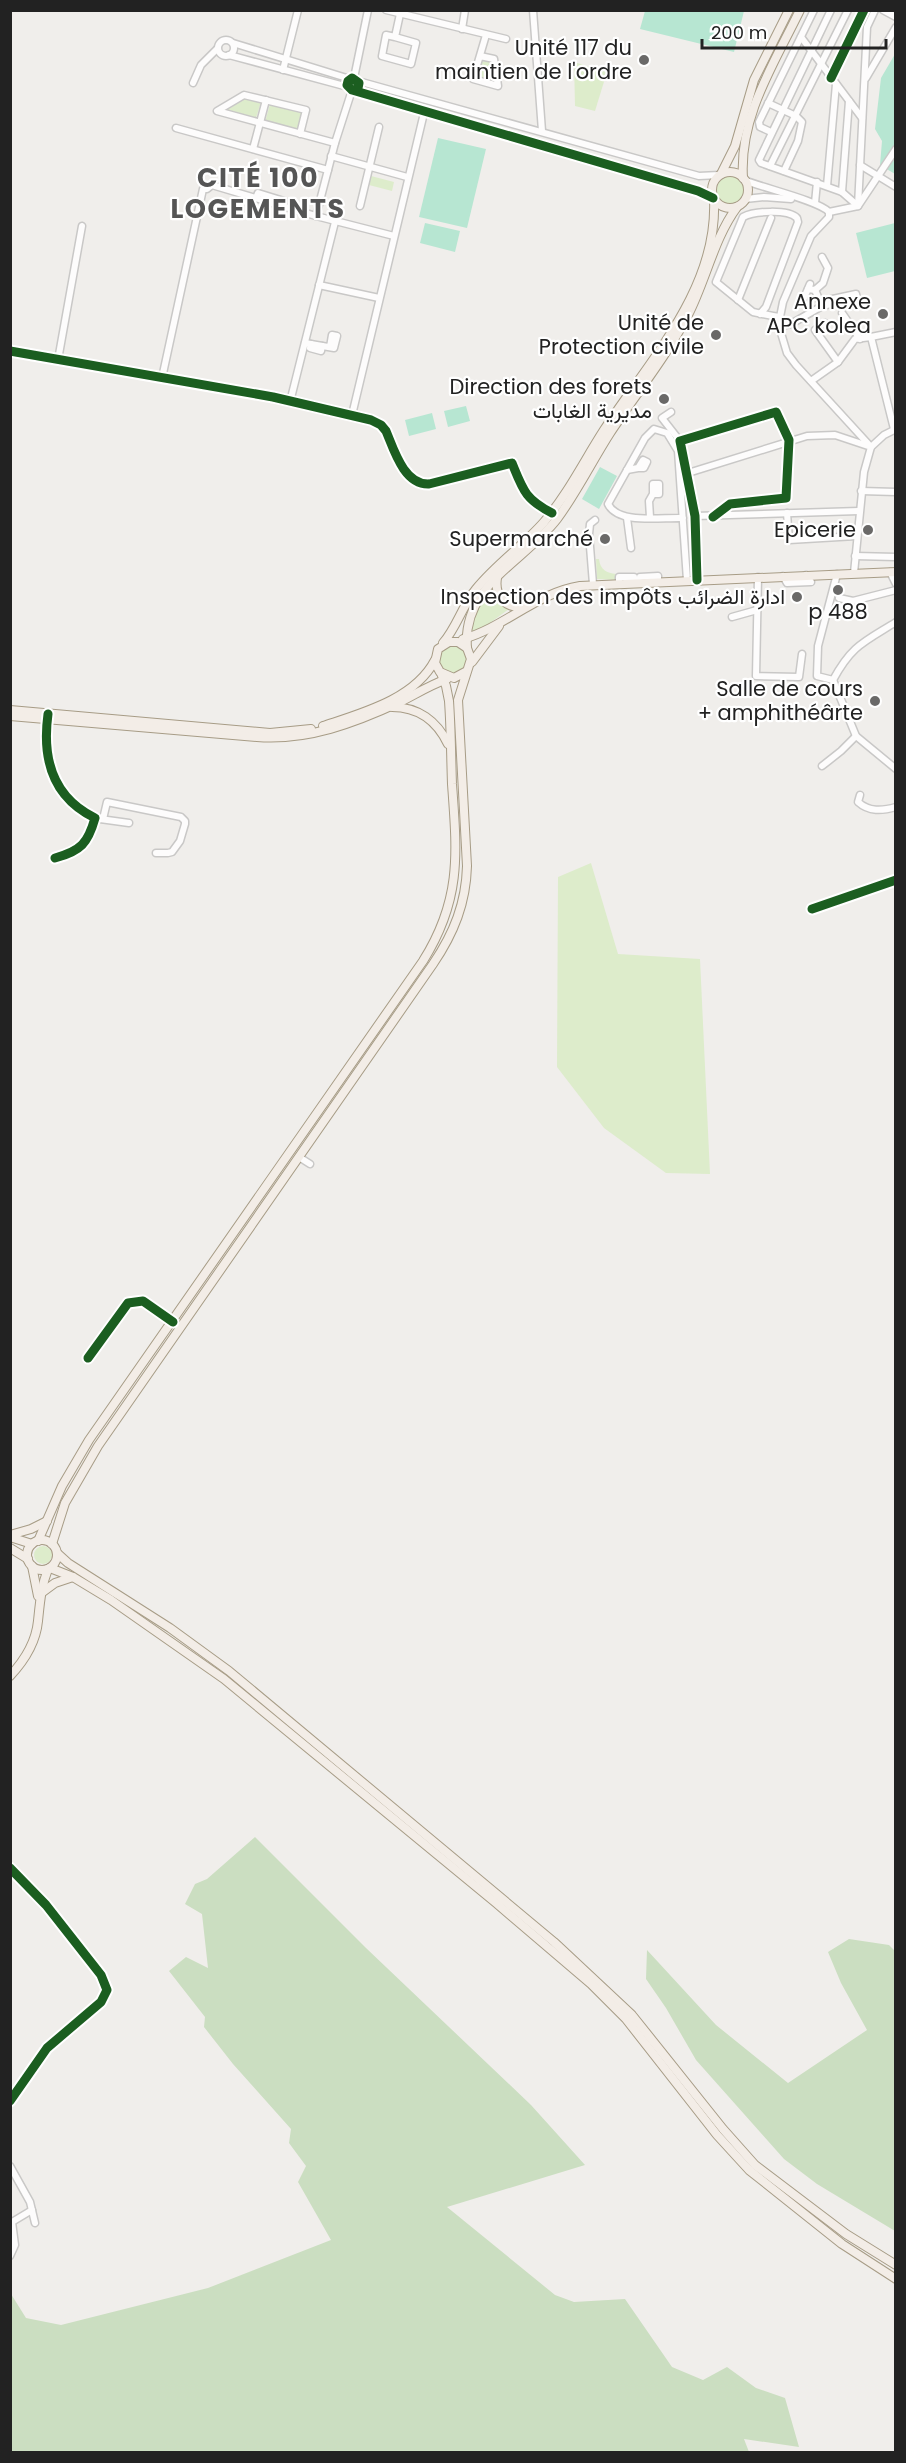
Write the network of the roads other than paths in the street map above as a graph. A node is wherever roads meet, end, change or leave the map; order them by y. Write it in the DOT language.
graph roads {
  1 [pos="298,10"];
  2 [pos="368,10"];
  3 [pos="386,10"];
  4 [pos="465,10"];
  5 [pos="533,10"];
  6 [pos="789,10"];
  7 [pos="800,10"];
  8 [pos="814,10"];
  9 [pos="831,10"];
  10 [pos="848,10"];
  11 [pos="864,10"];
  12 [pos="875,10"];
  13 [pos="883,10"];
  14 [pos="410,13"];
  15 [pos="400,14"];
  16 [pos="896,17"];
  17 [pos="896,27"];
  18 [pos="462,29"];
  19 [pos="486,35"];
  20 [pos="395,37"];
  21 [pos="801,37"];
  22 [pos="506,39"];
  23 [pos="233,42"];
  24 [pos="218,49"];
  25 [pos="811,51"];
  26 [pos="229,55"];
  27 [pos="480,56"];
  28 [pos="287,61"];
  29 [pos="822,65"];
  30 [pos="284,70"];
  31 [pos="831,78"];
  32 [pos="354,79"];
  33 [pos="864,81"];
  34 [pos="193,84"];
  35 [pos="836,84"];
  36 [pos="351,89"];
  37 [pos="266,100"];
  38 [pos="849,101"];
  39 [pos="768,103"];
  40 [pos="782,110"];
  41 [pos="424,113"];
  42 [pos="796,116"];
  43 [pos="862,118"];
  44 [pos="260,123"];
  45 [pos="379,127"];
  46 [pos="176,128"];
  47 [pos="542,131"];
  48 [pos="771,132"];
  49 [pos="300,134"];
  50 [pos="334,143"];
  51 [pos="253,149"];
  52 [pos="896,149"];
  53 [pos="331,156"];
  54 [pos="860,165"];
  55 [pos="369,166"];
  56 [pos="770,166"];
  57 [pos="328,170"];
  58 [pos="784,171"];
  59 [pos="720,175"];
  60 [pos="876,175"];
  61 [pos="407,177"];
  62 [pos="744,179"];
  63 [pos="817,182"];
  64 [pos="827,186"];
  65 [pos="896,187"];
  66 [pos="842,192"];
  67 [pos="714,199"];
  68 [pos="745,199"];
  69 [pos="798,199"];
  70 [pos="815,203"];
  71 [pos="360,206"];
  72 [pos="858,206"];
  73 [pos="737,207"];
  74 [pos="829,212"];
  75 [pos="316,216"];
  76 [pos="772,216"];
  77 [pos="335,222"];
  78 [pos="82,226"];
  79 [pos="394,236"];
  80 [pos="818,265"];
  81 [pos="319,285"];
  82 [pos="811,288"];
  83 [pos="380,298"];
  84 [pos="804,298"];
  85 [pos="738,300"];
  86 [pos="829,304"];
  87 [pos="822,306"];
  88 [pos="842,313"];
  89 [pos="760,314"];
  90 [pos="780,317"];
  91 [pos="825,323"];
  92 [pos="780,326"];
  93 [pos="896,332"];
  94 [pos="871,337"];
  95 [pos="860,339"];
  96 [pos="308,343"];
  97 [pos="330,347"];
  98 [pos="10,351"];
  99 [pos="58,360"];
  100 [pos="838,362"];
  101 [pos="162,378"];
  102 [pos="811,381"];
  103 [pos="290,402"];
  104 [pos="671,412"];
  105 [pos="352,415"];
  106 [pos="895,429"];
  107 [pos="789,440"];
  108 [pos="680,441"];
  109 [pos="871,447"];
  110 [pos="638,468"];
  111 [pos="627,470"];
  112 [pos="688,472"];
  113 [pos="861,491"];
  114 [pos="896,492"];
  115 [pos="653,494"];
  116 [pos="859,511"];
  117 [pos="552,513"];
  118 [pos="787,513"];
  119 [pos="695,516"];
  120 [pos="650,517"];
  121 [pos="713,517"];
  122 [pos="627,518"];
  123 [pos="683,518"];
  124 [pos="595,520"];
  125 [pos="856,536"];
  126 [pos="631,548"];
  127 [pos="855,556"];
  128 [pos="896,557"];
  129 [pos="893,572"];
  130 [pos="854,573"];
  131 [pos="837,574"];
  132 [pos="498,576"];
  133 [pos="758,577"];
  134 [pos="687,580"];
  135 [pos="698,580"];
  136 [pos="896,584"];
  137 [pos="593,585"];
  138 [pos="896,590"];
  139 [pos="839,598"];
  140 [pos="525,606"];
  141 [pos="757,610"];
  142 [pos="732,617"];
  143 [pos="896,622"];
  144 [pos="500,624"];
  145 [pos="466,638"];
  146 [pos="453,641"];
  147 [pos="441,646"];
  148 [pos="467,648"];
  149 [pos="802,654"];
  150 [pos="435,660"];
  151 [pos="471,663"];
  152 [pos="467,671"];
  153 [pos="442,676"];
  154 [pos="833,680"];
  155 [pos="387,707"];
  156 [pos="10,710"];
  157 [pos="10,716"];
  158 [pos="47,716"];
  159 [pos="856,736"];
  160 [pos="450,748"];
  161 [pos="822,766"];
  162 [pos="896,769"];
  163 [pos="860,795"];
  164 [pos="896,807"];
  165 [pos="95,818"];
  166 [pos="103,819"];
  167 [pos="129,823"];
  168 [pos="156,853"];
  169 [pos="55,858"];
  170 [pos="896,880"];
  171 [pos="812,909"];
  172 [pos="299,1157"];
  173 [pos="310,1164"];
  174 [pos="173,1322"];
  175 [pos="88,1358"];
  176 [pos="47,1521"];
  177 [pos="10,1536"];
  178 [pos="35,1543"];
  179 [pos="52,1544"];
  180 [pos="10,1548"];
  181 [pos="57,1553"];
  182 [pos="30,1563"];
  183 [pos="49,1568"];
  184 [pos="73,1577"];
  185 [pos="40,1597"];
  186 [pos="10,1676"];
  187 [pos="10,1868"];
  188 [pos="10,2101"];
  189 [pos="11,2167"];
  190 [pos="32,2210"];
  191 [pos="35,2223"];
  192 [pos="10,2256"];
  193 [pos="896,2265"];
  194 [pos="896,2279"];
  1 -- 28 [label="street"];
  2 -- 32 [label="street"];
  3 -- 15 [label="street"];
  4 -- 18 [label="street"];
  5 -- 47 [label="street"];
  6 -- 59 [label="main road"];
  7 -- 62 [label="main road"];
  8 -- 21 [label="street"];
  9 -- 25 [label="street"];
  10 -- 29 [label="street"];
  11 -- 31 [label="street"];
  12 -- 33 [label="street"];
  13 -- 16 [label="street"];
  14 -- 15 [label="street"];
  14 -- 18 [label="street"];
  15 -- 20 [label="street"];
  17 -- 33 [label="street"];
  18 -- 19 [label="street"];
  19 -- 22 [label="street"];
  19 -- 27 [label="street"];
  20 -- 20 [label="street"];
  21 -- 25 [label="street"];
  21 -- 39 [label="street"];
  23 -- 24 [label="street"];
  23 -- 26 [label="street"];
  23 -- 28 [label="street"];
  24 -- 26 [label="street"];
  24 -- 34 [label="street"];
  25 -- 29 [label="street"];
  25 -- 40 [label="street"];
  26 -- 30 [label="street"];
  27 -- 27 [label="street"];
  28 -- 30 [label="street"];
  28 -- 32 [label="street"];
  29 -- 31 [label="street"];
  29 -- 42 [label="street"];
  30 -- 36 [label="street"];
  31 -- 35 [label="street"];
  32 -- 36 [label="street"];
  32 -- 36 [label="street"];
  32 -- 47 [label="street"];
  33 -- 43 [label="street"];
  35 -- 38 [label="street"];
  35 -- 64 [label="street"];
  36 -- 41 [label="street"];
  36 -- 50 [label="street"];
  37 -- 44 [label="street"];
  37 -- 44 [label="street"];
  37 -- 49 [label="street"];
  38 -- 43 [label="street"];
  38 -- 66 [label="street"];
  39 -- 40 [label="street"];
  39 -- 48 [label="street"];
  40 -- 42 [label="street"];
  40 -- 48 [label="street"];
  41 -- 61 [label="street"];
  41 -- 67 [label="street"];
  42 -- 56 [label="street"];
  42 -- 58 [label="street"];
  43 -- 54 [label="street"];
  44 -- 49 [label="street"];
  44 -- 51 [label="street"];
  45 -- 55 [label="street"];
  46 -- 51 [label="street"];
  47 -- 59 [label="street"];
  48 -- 56 [label="street"];
  49 -- 50 [label="street"];
  50 -- 53 [label="street"];
  51 -- 57 [label="street"];
  52 -- 60 [label="street"];
  53 -- 55 [label="street"];
  53 -- 57 [label="street"];
  54 -- 60 [label="street"];
  54 -- 72 [label="street"];
  55 -- 61 [label="street"];
  55 -- 71 [label="street"];
  56 -- 58 [label="street"];
  57 -- 75 [label="street"];
  58 -- 63 [label="street"];
  59 -- 62 [label="main road"];
  59 -- 67 [label="main road"];
  60 -- 65 [label="street"];
  60 -- 72 [label="street"];
  61 -- 79 [label="street"];
  62 -- 68 [label="main road"];
  62 -- 69 [label="street"];
  63 -- 64 [label="street"];
  63 -- 70 [label="street"];
  64 -- 66 [label="street"];
  66 -- 72 [label="street"];
  67 -- 73 [label="main road"];
  67 -- 117 [label="main road"];
  68 -- 69 [label="street"];
  68 -- 73 [label="main road"];
  69 -- 70 [label="street"];
  70 -- 74 [label="street"];
  72 -- 74 [label="street"];
  73 -- 132 [label="main road"];
  74 -- 90 [label="street"];
  75 -- 77 [label="street"];
  75 -- 101 [label="street"];
  76 -- 85 [label="street"];
  76 -- 85 [label="street"];
  76 -- 89 [label="street"];
  77 -- 79 [label="street"];
  77 -- 81 [label="street"];
  78 -- 99 [label="street"];
  79 -- 83 [label="street"];
  80 -- 82 [label="street"];
  81 -- 83 [label="street"];
  81 -- 96 [label="street"];
  82 -- 84 [label="street"];
  82 -- 87 [label="street"];
  83 -- 105 [label="street"];
  85 -- 89 [label="street"];
  86 -- 87 [label="street"];
  87 -- 92 [label="street"];
  88 -- 95 [label="street"];
  89 -- 90 [label="street"];
  90 -- 92 [label="street"];
  91 -- 100 [label="street"];
  92 -- 102 [label="street"];
  93 -- 94 [label="street"];
  94 -- 95 [label="street"];
  94 -- 106 [label="street"];
  95 -- 100 [label="street"];
  96 -- 97 [label="street"];
  96 -- 103 [label="street"];
  98 -- 99 [label="street"];
  99 -- 101 [label="street"];
  100 -- 102 [label="street"];
  101 -- 103 [label="street"];
  102 -- 109 [label="street"];
  103 -- 105 [label="street"];
  104 -- 108 [label="street"];
  105 -- 117 [label="street"];
  106 -- 109 [label="street"];
  107 -- 108 [label="street"];
  107 -- 109 [label="street"];
  107 -- 112 [label="street"];
  107 -- 121 [label="street"];
  108 -- 112 [label="street"];
  109 -- 113 [label="street"];
  110 -- 111 [label="street"];
  111 -- 122 [label="street"];
  111 -- 123 [label="street"];
  112 -- 119 [label="street"];
  113 -- 114 [label="street"];
  113 -- 116 [label="street"];
  115 -- 120 [label="street"];
  116 -- 118 [label="street"];
  116 -- 125 [label="street"];
  117 -- 147 [label="main road"];
  118 -- 121 [label="street"];
  118 -- 125 [label="street"];
  119 -- 121 [label="street"];
  119 -- 135 [label="street"];
  120 -- 122 [label="street"];
  120 -- 123 [label="street"];
  122 -- 126 [label="street"];
  123 -- 134 [label="street"];
  124 -- 137 [label="street"];
  125 -- 127 [label="street"];
  127 -- 128 [label="street"];
  127 -- 130 [label="street"];
  129 -- 130 [label="main road"];
  129 -- 136 [label="street"];
  130 -- 131 [label="main road"];
  131 -- 133 [label="main road"];
  131 -- 154 [label="street"];
  132 -- 140 [label="main road"];
  132 -- 145 [label="main road"];
  133 -- 135 [label="main road"];
  133 -- 141 [label="street"];
  134 -- 135 [label="main road"];
  134 -- 137 [label="main road"];
  137 -- 140 [label="main road"];
  138 -- 139 [label="street"];
  140 -- 144 [label="main road"];
  141 -- 142 [label="street"];
  141 -- 149 [label="street"];
  143 -- 154 [label="street"];
  144 -- 145 [label="main road"];
  144 -- 151 [label="main road"];
  145 -- 146 [label="main road"];
  145 -- 148 [label="main road"];
  146 -- 147 [label="main road"];
  146 -- 148 [label="main road"];
  147 -- 150 [label="main road"];
  148 -- 151 [label="main road"];
  150 -- 153 [label="main road"];
  150 -- 158 [label="main road"];
  151 -- 152 [label="main road"];
  152 -- 153 [label="main road"];
  152 -- 172 [label="main road"];
  153 -- 155 [label="main road"];
  153 -- 160 [label="main road"];
  154 -- 159 [label="street"];
  155 -- 158 [label="main road"];
  155 -- 160 [label="main road"];
  156 -- 158 [label="main road"];
  157 -- 158 [label="main road"];
  158 -- 165 [label="street"];
  159 -- 161 [label="street"];
  159 -- 162 [label="street"];
  160 -- 174 [label="main road"];
  163 -- 164 [label="street"];
  165 -- 166 [label="street"];
  165 -- 169 [label="street"];
  166 -- 167 [label="street"];
  166 -- 168 [label="street"];
  170 -- 171 [label="street"];
  172 -- 173 [label="street"];
  172 -- 179 [label="main road"];
  174 -- 175 [label="street"];
  174 -- 176 [label="main road"];
  176 -- 177 [label="main road"];
  176 -- 178 [label="main road"];
  177 -- 178 [label="main road"];
  178 -- 179 [label="main road"];
  178 -- 182 [label="main road"];
  179 -- 181 [label="main road"];
  180 -- 182 [label="main road"];
  181 -- 183 [label="main road"];
  181 -- 193 [label="main road"];
  182 -- 183 [label="main road"];
  182 -- 185 [label="main road"];
  183 -- 184 [label="main road"];
  183 -- 185 [label="main road"];
  184 -- 185 [label="main road"];
  184 -- 194 [label="main road"];
  185 -- 186 [label="main road"];
  187 -- 188 [label="street"];
  189 -- 190 [label="street"];
  190 -- 191 [label="street"];
  190 -- 192 [label="street"];
}
